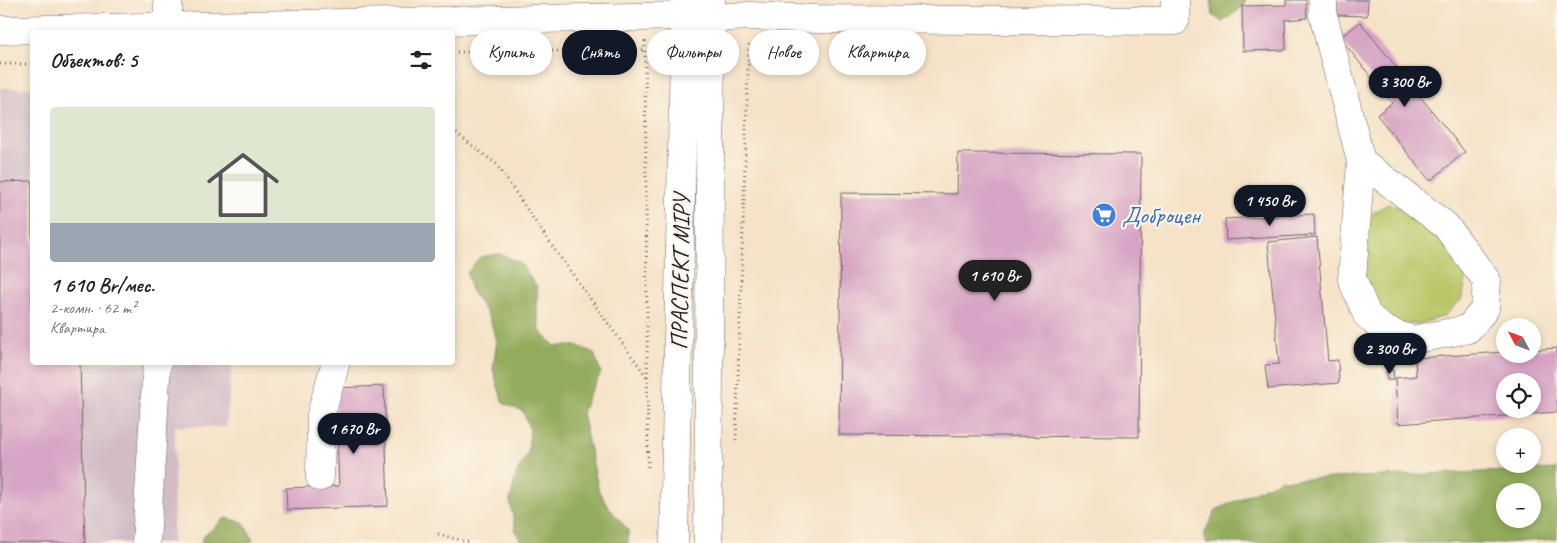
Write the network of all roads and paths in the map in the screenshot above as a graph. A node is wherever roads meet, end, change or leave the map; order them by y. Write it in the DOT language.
graph roads {
  1 [pos="1175,0"];
  2 [pos="1323,0"];
  3 [pos="698,9"];
  4 [pos="750,16"];
  5 [pos="644,18"];
  6 [pos="168,19"];
  7 [pos="350,27"];
  8 [pos="0,30"];
  9 [pos="645,50"];
  10 [pos="455,52"];
  11 [pos="0,64"];
  12 [pos="30,64"];
  13 [pos="455,132"];
  14 [pos="1361,161"];
  15 [pos="156,365"];
  16 [pos="335,365"];
  17 [pos="648,378"];
  18 [pos="736,445"];
  19 [pos="648,474"];
  20 [pos="320,477"];
  21 [pos="438,534"];
  22 [pos="146,543"];
  23 [pos="471,543"];
  24 [pos="674,543"];
  25 [pos="708,543"];
  1 -- 4 [label="street"];
  2 -- 14 [label="street"];
  3 -- 4 [label="street"];
  3 -- 5 [label="street"];
  3 -- 24 [label="street, ПРАСПЕКТ МІРУ"];
  3 -- 25 [label="street, ПРАСПЕКТ МІРУ"];
  4 -- 18 [label="path"];
  5 -- 7 [label="street"];
  5 -- 9 [label="path"];
  6 -- 7 [label="street"];
  6 -- 8 [label="street"];
  9 -- 10 [label="path"];
  9 -- 17 [label="path"];
  11 -- 12 [label="path"];
  13 -- 17 [label="path"];
  14 -- 14 [label="street"];
  15 -- 22 [label="street"];
  16 -- 20 [label="street"];
  17 -- 19 [label="path"];
  21 -- 23 [label="path"];
}
